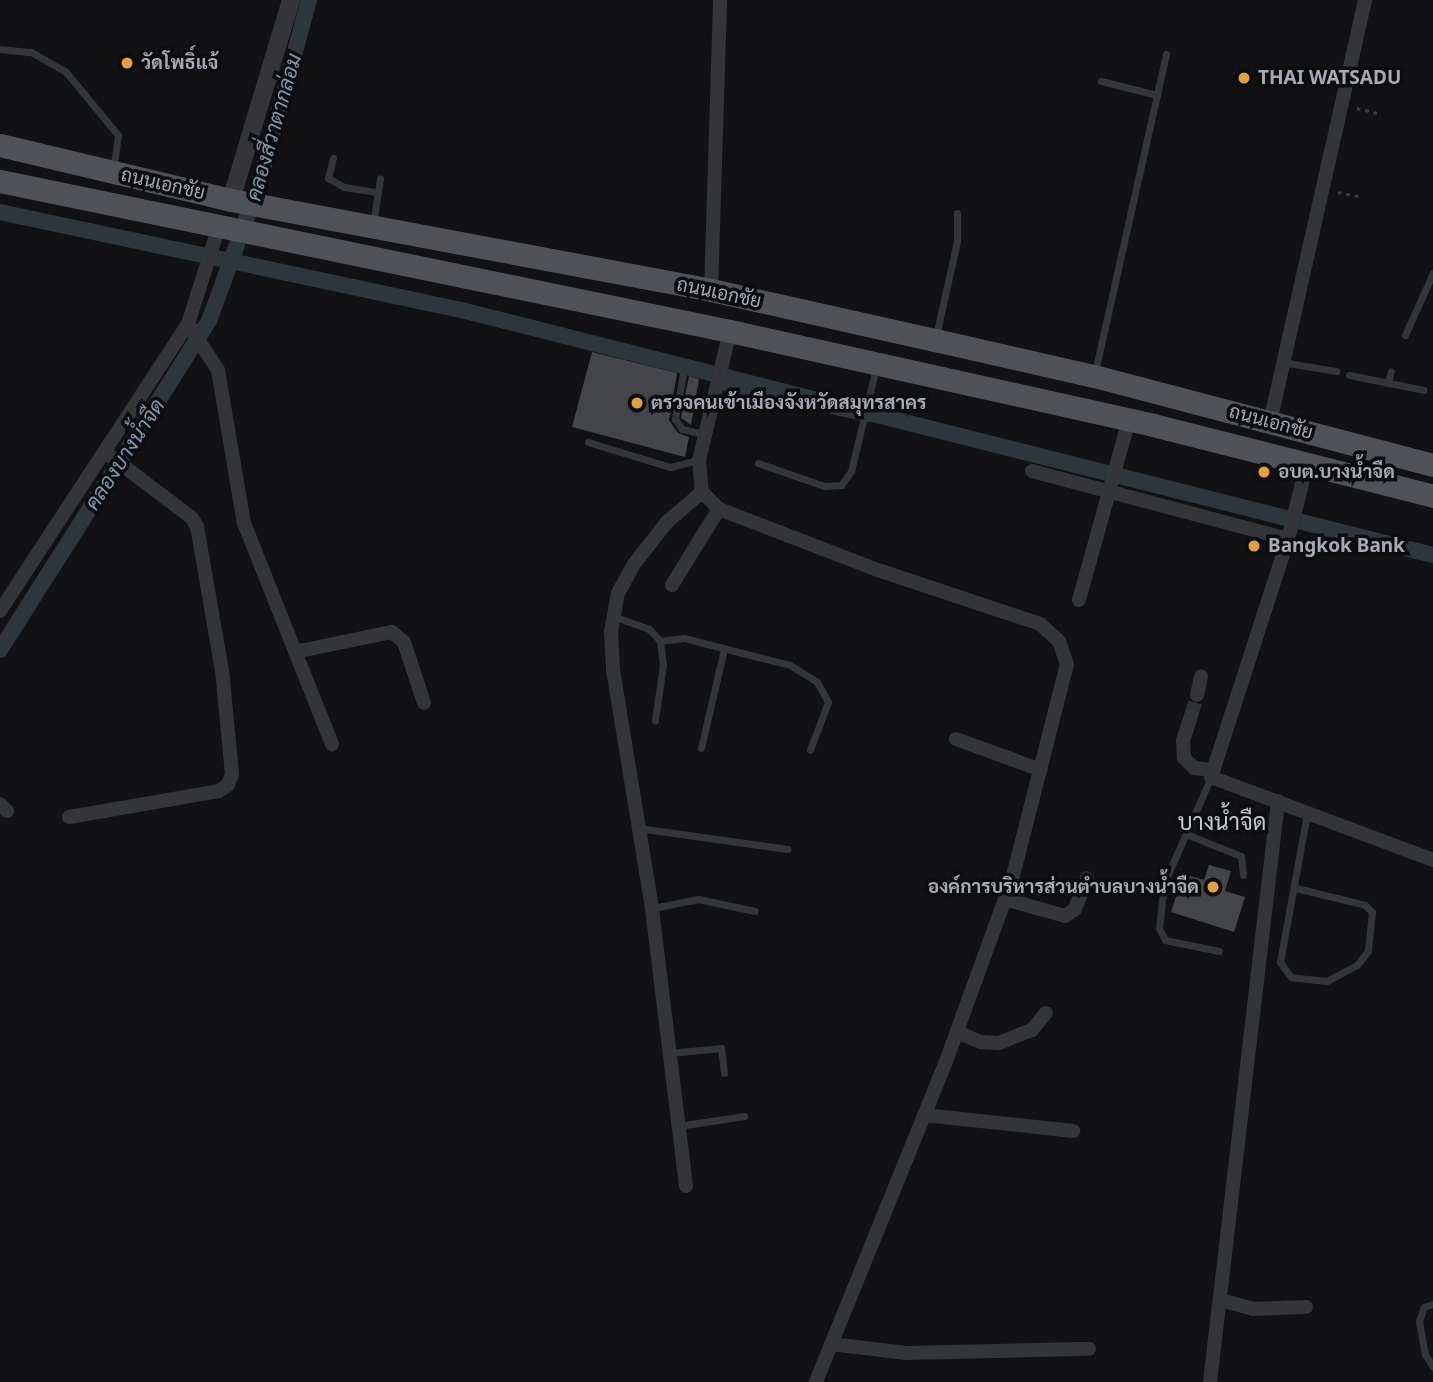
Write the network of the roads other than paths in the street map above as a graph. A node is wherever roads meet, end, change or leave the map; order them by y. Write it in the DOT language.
graph roads {
  1 [pos="291,0"];
  2 [pos="720,0"];
  3 [pos="1365,0"];
  4 [pos="0,50"];
  5 [pos="1166,54"];
  6 [pos="1101,81"];
  7 [pos="1157,94"];
  8 [pos="0,145"];
  9 [pos="333,158"];
  10 [pos="112,172"];
  11 [pos="380,180"];
  12 [pos="1,185"];
  13 [pos="377,192"];
  14 [pos="237,201"];
  15 [pos="957,213"];
  16 [pos="372,226"];
  17 [pos="223,231"];
  18 [pos="1433,273"];
  19 [pos="711,290"];
  20 [pos="192,328"];
  21 [pos="1405,335"];
  22 [pos="728,339"];
  23 [pos="935,340"];
  24 [pos="1282,362"];
  25 [pos="877,364"];
  26 [pos="1054,367"];
  27 [pos="1336,371"];
  28 [pos="1391,371"];
  29 [pos="683,374"];
  30 [pos="1349,375"];
  31 [pos="1094,376"];
  32 [pos="1388,383"];
  33 [pos="716,385"];
  34 [pos="1424,390"];
  35 [pos="1045,401"];
  36 [pos="867,415"];
  37 [pos="1129,420"];
  38 [pos="1270,422"];
  39 [pos="704,434"];
  40 [pos="588,442"];
  41 [pos="108,454"];
  42 [pos="699,460"];
  43 [pos="758,463"];
  44 [pos="1307,464"];
  45 [pos="1433,465"];
  46 [pos="1032,471"];
  47 [pos="1112,487"];
  48 [pos="702,492"];
  49 [pos="1433,496"];
  50 [pos="719,509"];
  51 [pos="1289,535"];
  52 [pos="671,585"];
  53 [pos="1079,600"];
  54 [pos="0,611"];
  55 [pos="612,616"];
  56 [pos="660,641"];
  57 [pos="724,649"];
  58 [pos="295,652"];
  59 [pos="1201,677"];
  60 [pos="1197,695"];
  61 [pos="425,703"];
  62 [pos="1191,716"];
  63 [pos="654,720"];
  64 [pos="956,739"];
  65 [pos="332,744"];
  66 [pos="701,748"];
  67 [pos="810,750"];
  68 [pos="1041,770"];
  69 [pos="1211,774"];
  70 [pos="1278,801"];
  71 [pos="1307,814"];
  72 [pos="69,817"];
  73 [pos="637,828"];
  74 [pos="1186,834"];
  75 [pos="788,849"];
  76 [pos="1433,860"];
  77 [pos="1242,875"];
  78 [pos="1087,878"];
  79 [pos="1296,887"];
  80 [pos="1005,899"];
  81 [pos="652,908"];
  82 [pos="755,911"];
  83 [pos="1219,951"];
  84 [pos="1046,1013"];
  85 [pos="957,1032"];
  86 [pos="666,1053"];
  87 [pos="724,1073"];
  88 [pos="924,1115"];
  89 [pos="744,1116"];
  90 [pos="677,1126"];
  91 [pos="1073,1131"];
  92 [pos="686,1186"];
  93 [pos="1220,1300"];
  94 [pos="1433,1304"];
  95 [pos="1306,1307"];
  96 [pos="831,1344"];
  97 [pos="1089,1349"];
  98 [pos="1433,1367"];
  99 [pos="816,1382"];
  100 [pos="1210,1382"];
  1 -- 14 [label="street"];
  2 -- 19 [label="street"];
  3 -- 24 [label="street"];
  4 -- 10 [label="lane"];
  5 -- 7 [label="lane"];
  6 -- 7 [label="lane"];
  7 -- 31 [label="lane"];
  8 -- 10 [label="main road, ถนนเอกชัย"];
  9 -- 13 [label="lane"];
  10 -- 14 [label="main road, ถนนเอกชัย"];
  11 -- 13 [label="lane"];
  12 -- 17 [label="main road, ถนนเอกชัย"];
  13 -- 16 [label="lane"];
  14 -- 16 [label="main road, ถนนเอกชัย"];
  15 -- 23 [label="lane"];
  16 -- 19 [label="main road, ถนนเอกชัย"];
  17 -- 20 [label="street"];
  17 -- 22 [label="main road, ถนนเอกชัย"];
  18 -- 21 [label="lane"];
  19 -- 23 [label="main road, ถนนเอกชัย"];
  20 -- 41 [label="street"];
  20 -- 58 [label="street"];
  22 -- 25 [label="main road, ถนนเอกชัย"];
  22 -- 33 [label="street"];
  23 -- 26 [label="main road, ถนนเอกชัย"];
  24 -- 27 [label="lane"];
  24 -- 38 [label="street"];
  25 -- 35 [label="main road, ถนนเอกชัย"];
  25 -- 36 [label="lane"];
  26 -- 31 [label="main road, ถนนเอกชัย"];
  26 -- 35 [label="main road"];
  28 -- 32 [label="lane"];
  29 -- 39 [label="lane"];
  30 -- 32 [label="lane"];
  31 -- 38 [label="main road, ถนนเอกชัย"];
  32 -- 34 [label="lane"];
  33 -- 36 [label="lane"];
  33 -- 39 [label="street"];
  35 -- 37 [label="main road, ถนนเอกชัย"];
  36 -- 43 [label="lane"];
  37 -- 44 [label="main road, ถนนเอกชัย"];
  37 -- 47 [label="street"];
  38 -- 45 [label="main road, ถนนเอกชัย"];
  39 -- 42 [label="street"];
  40 -- 42 [label="lane"];
  41 -- 54 [label="street"];
  41 -- 72 [label="street"];
  42 -- 48 [label="street"];
  44 -- 49 [label="main road, ถนนเอกชัย"];
  44 -- 51 [label="street"];
  46 -- 47 [label="street"];
  47 -- 51 [label="street"];
  47 -- 53 [label="street"];
  48 -- 50 [label="street"];
  48 -- 55 [label="street"];
  50 -- 52 [label="street"];
  50 -- 68 [label="street"];
  51 -- 69 [label="street"];
  55 -- 56 [label="lane"];
  55 -- 73 [label="street"];
  56 -- 57 [label="lane"];
  56 -- 63 [label="lane"];
  57 -- 66 [label="lane"];
  57 -- 67 [label="lane"];
  58 -- 61 [label="street"];
  58 -- 65 [label="street"];
  59 -- 60 [label="street"];
  62 -- 69 [label="street"];
  64 -- 68 [label="street"];
  68 -- 80 [label="street"];
  69 -- 70 [label="street"];
  69 -- 74 [label="lane"];
  70 -- 71 [label="street"];
  70 -- 93 [label="street"];
  71 -- 76 [label="street"];
  71 -- 79 [label="lane"];
  73 -- 75 [label="lane"];
  73 -- 81 [label="street"];
  74 -- 77 [label="lane"];
  74 -- 83 [label="lane"];
  78 -- 80 [label="street"];
  79 -- 79 [label="lane"];
  80 -- 85 [label="street"];
  81 -- 82 [label="lane"];
  81 -- 86 [label="street"];
  84 -- 85 [label="street"];
  85 -- 88 [label="street"];
  86 -- 87 [label="lane"];
  86 -- 90 [label="street"];
  88 -- 91 [label="street"];
  88 -- 96 [label="street"];
  89 -- 90 [label="lane"];
  90 -- 92 [label="street"];
  93 -- 95 [label="street"];
  93 -- 100 [label="street"];
  94 -- 98 [label="lane"];
  96 -- 97 [label="street"];
  96 -- 99 [label="street"];
}
